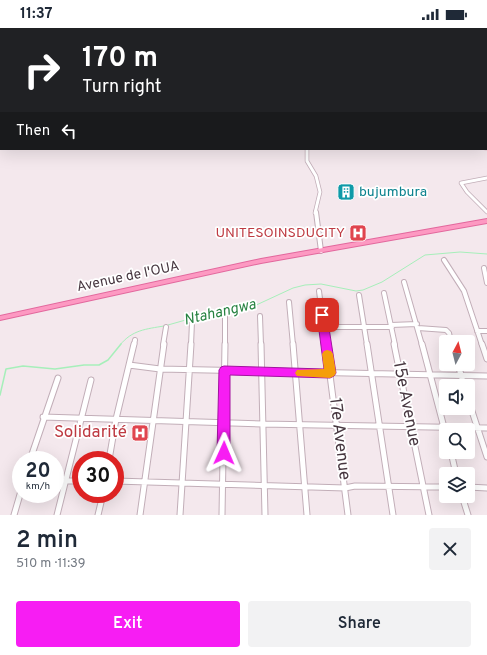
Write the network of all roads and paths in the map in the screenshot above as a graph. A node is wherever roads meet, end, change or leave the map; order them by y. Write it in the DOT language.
graph roads {
  1 [pos="307,150"];
  2 [pos="487,178"];
  3 [pos="487,212"];
  4 [pos="487,221"];
  5 [pos="321,251"];
  6 [pos="444,260"];
  7 [pos="228,266"];
  8 [pos="484,268"];
  9 [pos="404,282"];
  10 [pos="487,283"];
  11 [pos="319,291"];
  12 [pos="384,293"];
  13 [pos="359,295"];
  14 [pos="411,297"];
  15 [pos="288,302"];
  16 [pos="0,314"];
  17 [pos="225,315"];
  18 [pos="260,316"];
  19 [pos="0,318"];
  20 [pos="192,322"];
  21 [pos="364,326"];
  22 [pos="391,326"];
  23 [pos="166,327"];
  24 [pos="324,327"];
  25 [pos="418,327"];
  26 [pos="477,331"];
  27 [pos="487,331"];
  28 [pos="449,335"];
  29 [pos="135,340"];
  30 [pos="487,359"];
  31 [pos="129,365"];
  32 [pos="160,368"];
  33 [pos="190,369"];
  34 [pos="224,370"];
  35 [pos="460,371"];
  36 [pos="261,372"];
  37 [pos="295,373"];
  38 [pos="330,373"];
  39 [pos="371,374"];
  40 [pos="401,375"];
  41 [pos="429,375"];
  42 [pos="461,376"];
  43 [pos="487,376"];
  44 [pos="58,378"];
  45 [pos="462,379"];
  46 [pos="91,380"];
  47 [pos="473,415"];
  48 [pos="44,417"];
  49 [pos="80,419"];
  50 [pos="116,419"];
  51 [pos="153,420"];
  52 [pos="187,422"];
  53 [pos="224,423"];
  54 [pos="443,423"];
  55 [pos="262,424"];
  56 [pos="300,425"];
  57 [pos="337,426"];
  58 [pos="379,426"];
  59 [pos="411,427"];
  60 [pos="439,428"];
  61 [pos="477,428"];
  62 [pos="487,428"];
  63 [pos="33,451"];
  64 [pos="111,451"];
  65 [pos="487,457"];
  66 [pos="124,481"];
  67 [pos="145,481"];
  68 [pos="65,482"];
  69 [pos="72,482"];
  70 [pos="183,483"];
  71 [pos="223,484"];
  72 [pos="265,485"];
  73 [pos="306,486"];
  74 [pos="388,486"];
  75 [pos="423,487"];
  76 [pos="439,487"];
  77 [pos="345,488"];
  78 [pos="475,488"];
  79 [pos="487,488"];
  80 [pos="18,503"];
  81 [pos="100,503"];
  82 [pos="464,503"];
  83 [pos="14,515"];
  84 [pos="56,515"];
  85 [pos="98,515"];
  86 [pos="140,515"];
  87 [pos="180,515"];
  88 [pos="222,515"];
  89 [pos="265,515"];
  90 [pos="307,515"];
  91 [pos="348,515"];
  92 [pos="393,515"];
  93 [pos="429,515"];
  94 [pos="468,515"];
  1 -- 5 [label="street"];
  2 -- 3 [label="street"];
  4 -- 5 [label="main road, Avenue de l'OUA"];
  5 -- 7 [label="main road, Avenue de l'OUA"];
  6 -- 26 [label="street"];
  7 -- 16 [label="main road, Avenue de l'OUA"];
  7 -- 19 [label="main road, Avenue de l'OUA"];
  8 -- 10 [label="street"];
  9 -- 25 [label="street"];
  11 -- 24 [label="street, 17e Avenue"];
  12 -- 22 [label="street, 15e Avenue"];
  13 -- 21 [label="street"];
  14 -- 25 [label="street"];
  15 -- 37 [label="street"];
  17 -- 34 [label="street"];
  18 -- 36 [label="street"];
  20 -- 33 [label="street"];
  21 -- 22 [label="street"];
  21 -- 24 [label="street"];
  21 -- 39 [label="street"];
  22 -- 25 [label="street"];
  22 -- 40 [label="street, 15e Avenue"];
  23 -- 32 [label="street"];
  24 -- 38 [label="street, 17e Avenue"];
  25 -- 28 [label="street"];
  25 -- 41 [label="street"];
  26 -- 27 [label="street"];
  26 -- 30 [label="street"];
  29 -- 31 [label="street"];
  31 -- 32 [label="street"];
  31 -- 50 [label="street"];
  32 -- 33 [label="street"];
  32 -- 51 [label="street"];
  33 -- 34 [label="street"];
  33 -- 52 [label="street"];
  34 -- 36 [label="street"];
  34 -- 53 [label="street"];
  35 -- 42 [label="street"];
  36 -- 37 [label="street"];
  36 -- 55 [label="street"];
  37 -- 38 [label="street"];
  37 -- 56 [label="street"];
  38 -- 39 [label="street"];
  38 -- 57 [label="street, 17e Avenue"];
  39 -- 40 [label="street"];
  39 -- 58 [label="street"];
  40 -- 41 [label="street"];
  40 -- 59 [label="street, 15e Avenue"];
  41 -- 42 [label="street"];
  41 -- 54 [label="street"];
  42 -- 43 [label="street"];
  42 -- 45 [label="street"];
  44 -- 48 [label="street"];
  46 -- 49 [label="street"];
  47 -- 61 [label="street"];
  48 -- 49 [label="street"];
  48 -- 63 [label="street"];
  49 -- 50 [label="street"];
  49 -- 68 [label="street"];
  50 -- 51 [label="street"];
  50 -- 64 [label="street"];
  51 -- 52 [label="street"];
  51 -- 67 [label="street"];
  52 -- 53 [label="street"];
  52 -- 70 [label="street"];
  53 -- 55 [label="street"];
  53 -- 71 [label="street"];
  55 -- 56 [label="street"];
  55 -- 72 [label="street"];
  56 -- 57 [label="street"];
  56 -- 73 [label="street"];
  57 -- 58 [label="street"];
  57 -- 77 [label="street, 17e Avenue"];
  58 -- 59 [label="street"];
  58 -- 74 [label="street"];
  59 -- 60 [label="street"];
  59 -- 75 [label="street, 15e Avenue"];
  61 -- 62 [label="street"];
  61 -- 65 [label="street"];
  66 -- 67 [label="street"];
  67 -- 70 [label="street"];
  67 -- 86 [label="street"];
  68 -- 69 [label="street"];
  68 -- 84 [label="street"];
  70 -- 71 [label="street"];
  70 -- 87 [label="street"];
  71 -- 72 [label="street"];
  71 -- 88 [label="street"];
  72 -- 73 [label="street"];
  72 -- 89 [label="street"];
  73 -- 77 [label="street"];
  73 -- 90 [label="street"];
  74 -- 75 [label="street"];
  74 -- 77 [label="street"];
  74 -- 92 [label="street"];
  75 -- 76 [label="street"];
  75 -- 93 [label="street, 15e Avenue"];
  77 -- 91 [label="street, 17e Avenue"];
  78 -- 79 [label="street"];
  80 -- 83 [label="street"];
  81 -- 85 [label="street"];
  82 -- 94 [label="street"];
}
